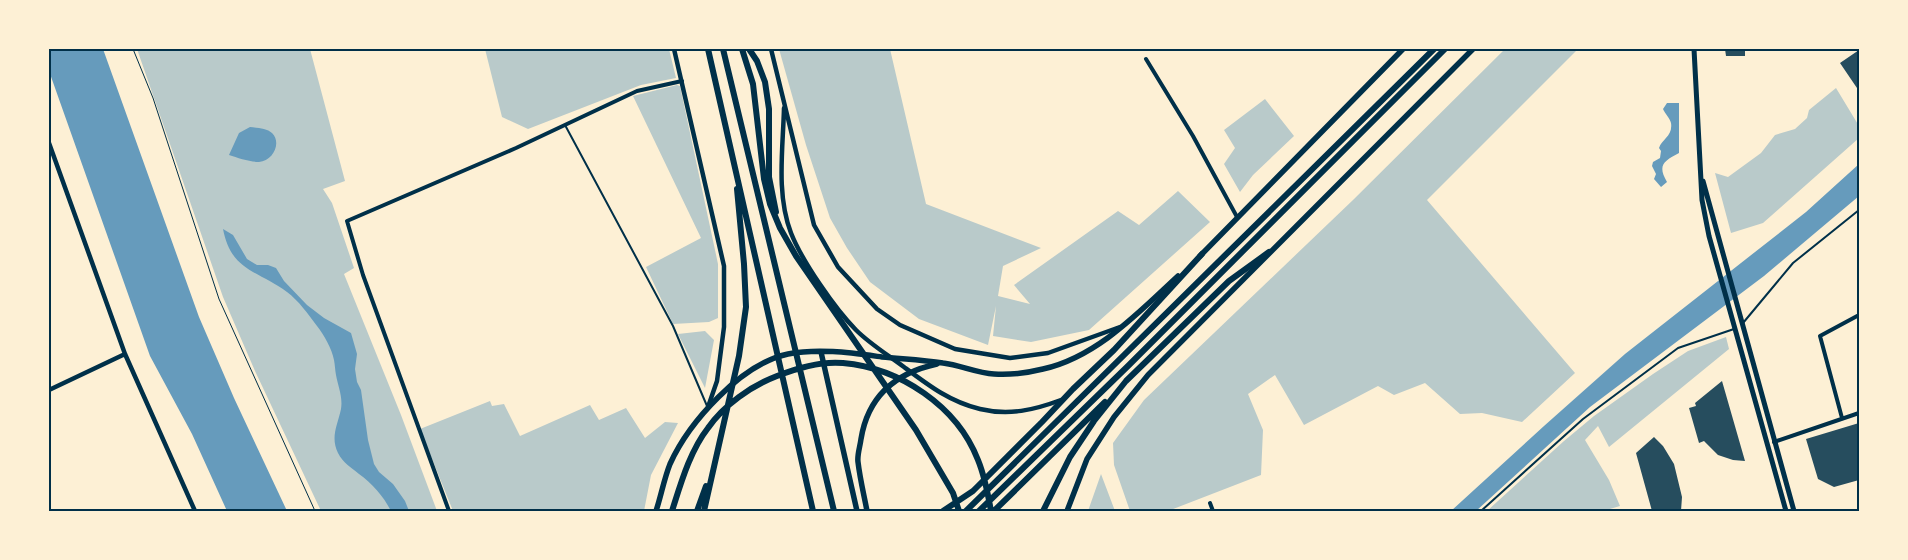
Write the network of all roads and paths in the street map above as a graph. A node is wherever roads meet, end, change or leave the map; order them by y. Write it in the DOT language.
graph roads {
  1 [pos="133,49"];
  2 [pos="674,49"];
  3 [pos="708,49"];
  4 [pos="723,49"];
  5 [pos="742,49"];
  6 [pos="749,49"];
  7 [pos="771,49"];
  8 [pos="1403,49"];
  9 [pos="1434,49"];
  10 [pos="1444,49"];
  11 [pos="1472,49"];
  12 [pos="1694,49"];
  13 [pos="1146,59"];
  14 [pos="682,81"];
  15 [pos="784,102"];
  16 [pos="565,124"];
  17 [pos="49,143"];
  18 [pos="733,156"];
  19 [pos="1701,174"];
  20 [pos="1859,210"];
  21 [pos="1237,217"];
  22 [pos="780,228"];
  23 [pos="1269,252"];
  24 [pos="1202,254"];
  25 [pos="835,309"];
  26 [pos="1859,315"];
  27 [pos="1743,323"];
  28 [pos="1124,326"];
  29 [pos="1735,328"];
  30 [pos="821,352"];
  31 [pos="125,354"];
  32 [pos="944,363"];
  33 [pos="1126,382"];
  34 [pos="49,390"];
  35 [pos="1063,399"];
  36 [pos="708,408"];
  37 [pos="1859,413"];
  38 [pos="1842,418"];
  39 [pos="1774,442"];
  40 [pos="713,466"];
  41 [pos="1210,503"];
  42 [pos="195,511"];
  43 [pos="315,511"];
  44 [pos="449,511"];
  45 [pos="656,511"];
  46 [pos="672,511"];
  47 [pos="697,511"];
  48 [pos="704,511"];
  49 [pos="813,511"];
  50 [pos="834,511"];
  51 [pos="856,511"];
  52 [pos="867,511"];
  53 [pos="944,511"];
  54 [pos="959,511"];
  55 [pos="966,511"];
  56 [pos="979,511"];
  57 [pos="992,511"];
  58 [pos="1043,511"];
  59 [pos="1067,511"];
  60 [pos="1213,511"];
  61 [pos="1481,511"];
  62 [pos="1786,511"];
  63 [pos="1794,511"];
  1 -- 43 [label="path"];
  2 -- 14 [label="street"];
  3 -- 18 [label="highway"];
  4 -- 50 [label="highway"];
  5 -- 22 [label="highway"];
  6 -- 22 [label="highway"];
  7 -- 15 [label="street"];
  8 -- 21 [label="main road"];
  9 -- 55 [label="highway"];
  10 -- 56 [label="highway"];
  11 -- 23 [label="main road"];
  12 -- 19 [label="main road"];
  13 -- 21 [label="street"];
  14 -- 16 [label="street"];
  14 -- 36 [label="street"];
  15 -- 25 [label="street"];
  15 -- 28 [label="street"];
  16 -- 36 [label="lane"];
  16 -- 44 [label="street"];
  17 -- 31 [label="street"];
  18 -- 40 [label="highway"];
  18 -- 49 [label="highway"];
  19 -- 27 [label="main road"];
  19 -- 29 [label="main road"];
  20 -- 27 [label="lane"];
  21 -- 24 [label="main road"];
  22 -- 25 [label="highway"];
  23 -- 33 [label="highway"];
  23 -- 59 [label="main road"];
  24 -- 28 [label="main road"];
  24 -- 35 [label="highway"];
  25 -- 35 [label="street"];
  25 -- 54 [label="highway"];
  26 -- 38 [label="street"];
  27 -- 39 [label="main road"];
  28 -- 32 [label="main road"];
  29 -- 61 [label="lane"];
  29 -- 62 [label="main road"];
  30 -- 32 [label="main road"];
  30 -- 36 [label="main road"];
  30 -- 51 [label="main road"];
  31 -- 34 [label="street"];
  31 -- 42 [label="street"];
  32 -- 52 [label="main road"];
  33 -- 57 [label="highway"];
  33 -- 58 [label="highway"];
  35 -- 53 [label="highway"];
  36 -- 45 [label="main road"];
  37 -- 38 [label="street"];
  38 -- 39 [label="street"];
  39 -- 63 [label="main road"];
  40 -- 47 [label="highway"];
  40 -- 48 [label="highway"];
  41 -- 60 [label="street"];
  46 -- 57 [label="highway"];
}
